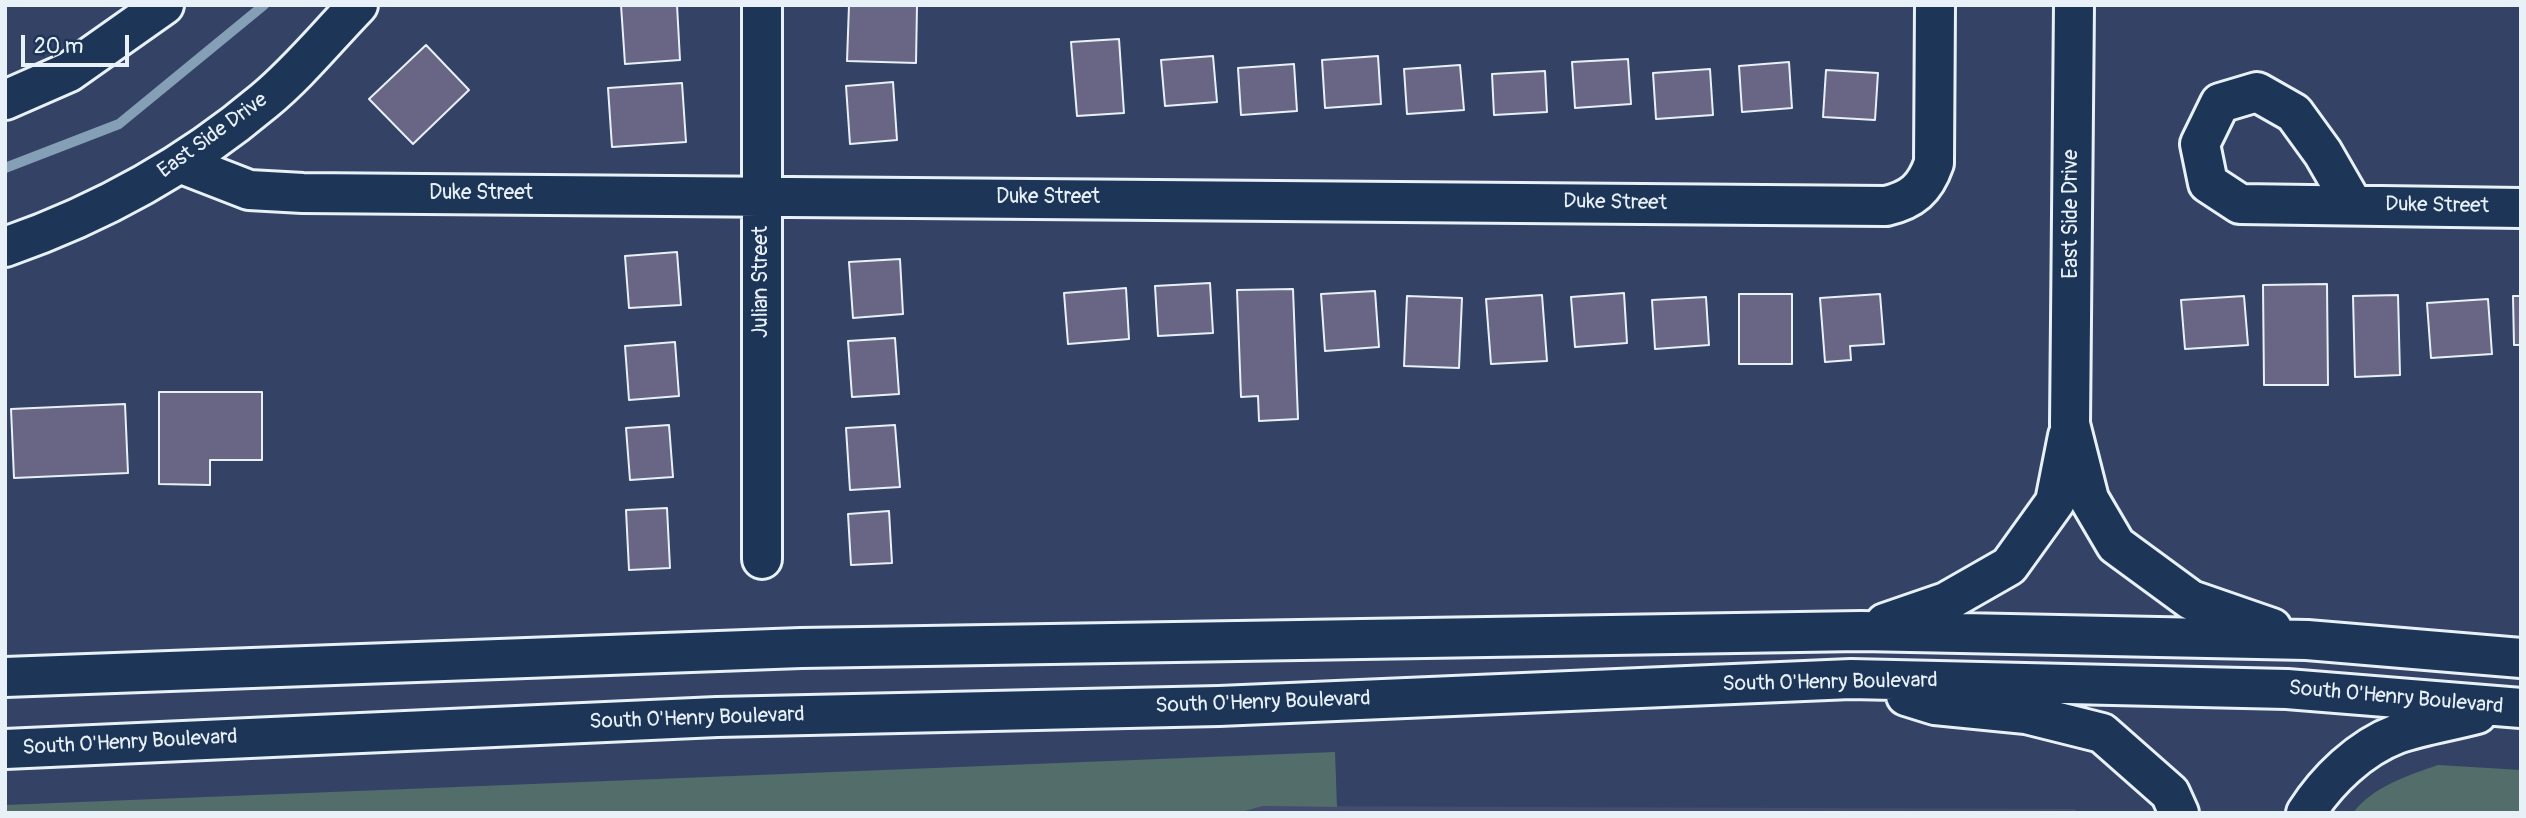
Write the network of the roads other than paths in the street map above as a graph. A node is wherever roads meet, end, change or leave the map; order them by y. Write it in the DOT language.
graph roads {
  1 [pos="164,5"];
  2 [pos="358,5"];
  3 [pos="762,5"];
  4 [pos="1935,5"];
  5 [pos="2074,5"];
  6 [pos="5,100"];
  7 [pos="182,164"];
  8 [pos="762,195"];
  9 [pos="2353,205"];
  10 [pos="2521,208"];
  11 [pos="5,247"];
  12 [pos="2070,424"];
  13 [pos="762,559"];
  14 [pos="1861,631"];
  15 [pos="2307,640"];
  16 [pos="2521,658"];
  17 [pos="5,677"];
  18 [pos="1851,679"];
  19 [pos="2515,707"];
  20 [pos="5,749"];
  21 [pos="2179,813"];
  22 [pos="2306,813"];
  1 -- 6 [label="main road"];
  2 -- 7 [label="main road, East Side Drive"];
  3 -- 8 [label="main road, Julian Street"];
  4 -- 8 [label="main road, Duke Street"];
  5 -- 12 [label="main road, East Side Drive"];
  7 -- 8 [label="main road, Duke Street"];
  7 -- 11 [label="main road, East Side Drive"];
  8 -- 13 [label="main road, Julian Street"];
  9 -- 10 [label="main road, Duke Street"];
  12 -- 14 [label="main road"];
  12 -- 15 [label="main road"];
  14 -- 15 [label="main road"];
  14 -- 17 [label="main road"];
  15 -- 16 [label="main road"];
  18 -- 19 [label="main road, South O'Henry Boulevard"];
  18 -- 20 [label="main road, South O'Henry Boulevard"];
  18 -- 21 [label="main road"];
  19 -- 22 [label="main road"];
}
